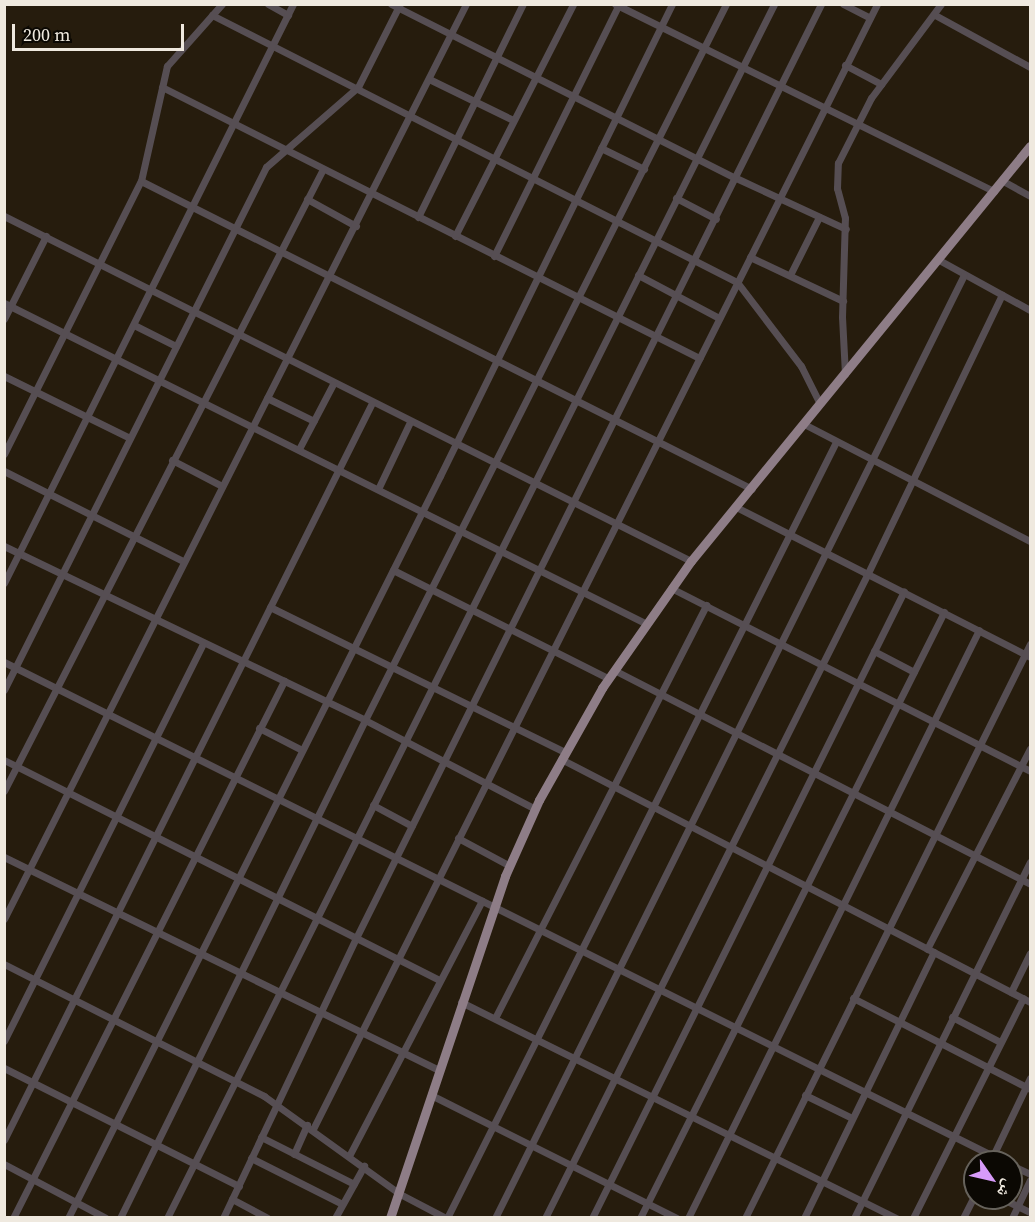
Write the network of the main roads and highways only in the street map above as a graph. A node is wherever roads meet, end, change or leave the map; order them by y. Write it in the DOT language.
graph roads {
  1 [pos="1030,146"];
  2 [pos="390,1218"];
  1 -- 2 [label="main road"];
}
